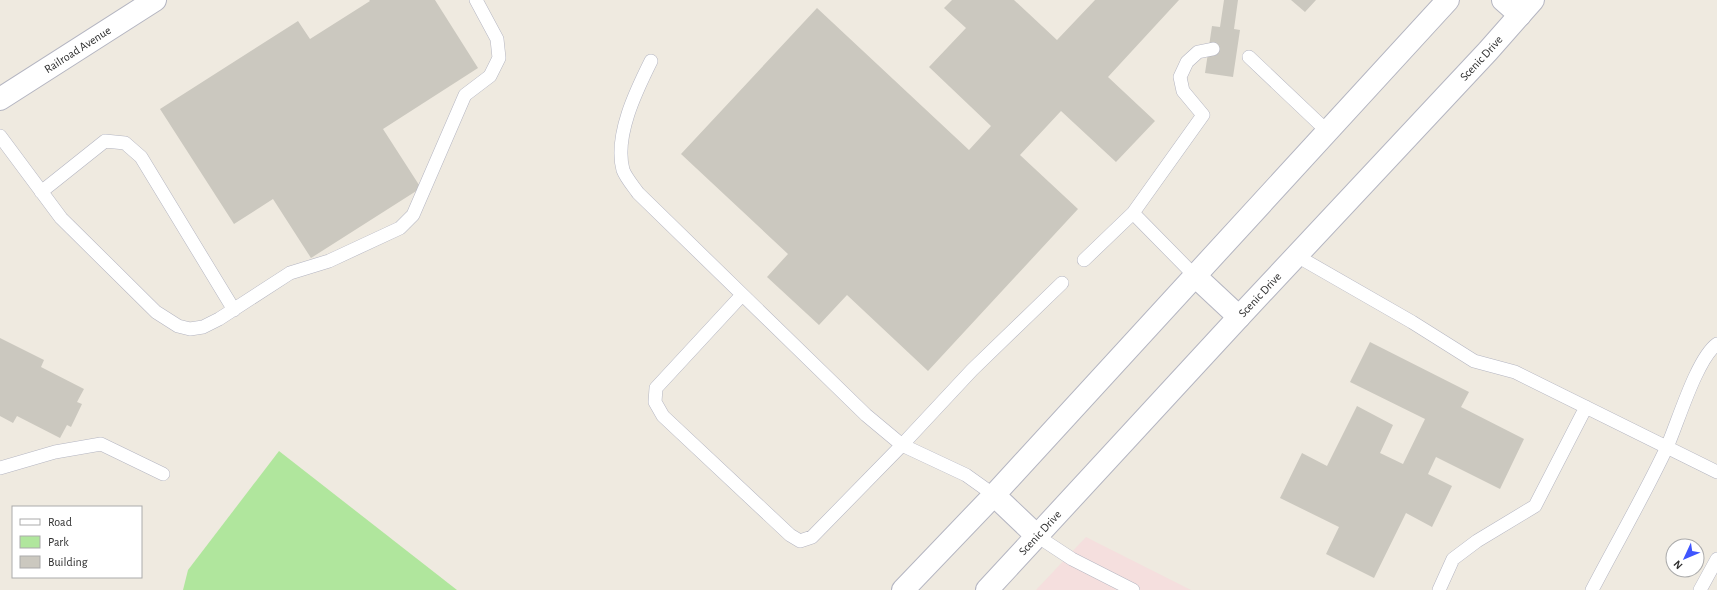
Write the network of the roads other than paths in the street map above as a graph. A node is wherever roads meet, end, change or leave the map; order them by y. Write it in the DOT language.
graph roads {
  1 [pos="155,0"];
  2 [pos="476,0"];
  3 [pos="1448,0"];
  4 [pos="1503,0"];
  5 [pos="1526,8"];
  6 [pos="1213,49"];
  7 [pos="1249,57"];
  8 [pos="651,61"];
  9 [pos="0,99"];
  10 [pos="1327,131"];
  11 [pos="0,136"];
  12 [pos="41,192"];
  13 [pos="1133,213"];
  14 [pos="1297,256"];
  15 [pos="1084,260"];
  16 [pos="1194,275"];
  17 [pos="1062,283"];
  18 [pos="742,295"];
  19 [pos="234,310"];
  20 [pos="1239,317"];
  21 [pos="1717,344"];
  22 [pos="1586,407"];
  23 [pos="902,445"];
  24 [pos="1667,447"];
  25 [pos="0,468"];
  26 [pos="1717,472"];
  27 [pos="163,474"];
  28 [pos="994,495"];
  29 [pos="1037,536"];
  30 [pos="1717,559"];
  31 [pos="903,590"];
  32 [pos="987,590"];
  33 [pos="1133,590"];
  34 [pos="1439,590"];
  35 [pos="1592,590"];
  36 [pos="1700,590"];
  1 -- 9 [label="street, Railroad Avenue"];
  2 -- 19 [label="lane"];
  3 -- 10 [label="street"];
  4 -- 5 [label="street"];
  5 -- 14 [label="street, Scenic Drive"];
  6 -- 13 [label="lane"];
  7 -- 10 [label="lane"];
  8 -- 18 [label="lane"];
  10 -- 16 [label="street"];
  11 -- 12 [label="lane"];
  12 -- 19 [label="lane"];
  12 -- 19 [label="lane"];
  13 -- 15 [label="lane"];
  13 -- 16 [label="lane"];
  14 -- 20 [label="street, Scenic Drive"];
  14 -- 22 [label="lane"];
  16 -- 20 [label="street"];
  16 -- 28 [label="street"];
  17 -- 23 [label="lane"];
  18 -- 23 [label="lane"];
  18 -- 23 [label="lane"];
  20 -- 29 [label="street, Scenic Drive"];
  21 -- 24 [label="lane"];
  22 -- 24 [label="lane"];
  22 -- 34 [label="lane"];
  23 -- 28 [label="lane"];
  24 -- 26 [label="lane"];
  24 -- 35 [label="lane"];
  25 -- 27 [label="lane"];
  28 -- 29 [label="street"];
  28 -- 31 [label="street"];
  29 -- 32 [label="street, Scenic Drive"];
  29 -- 33 [label="lane"];
  30 -- 36 [label="lane"];
}
